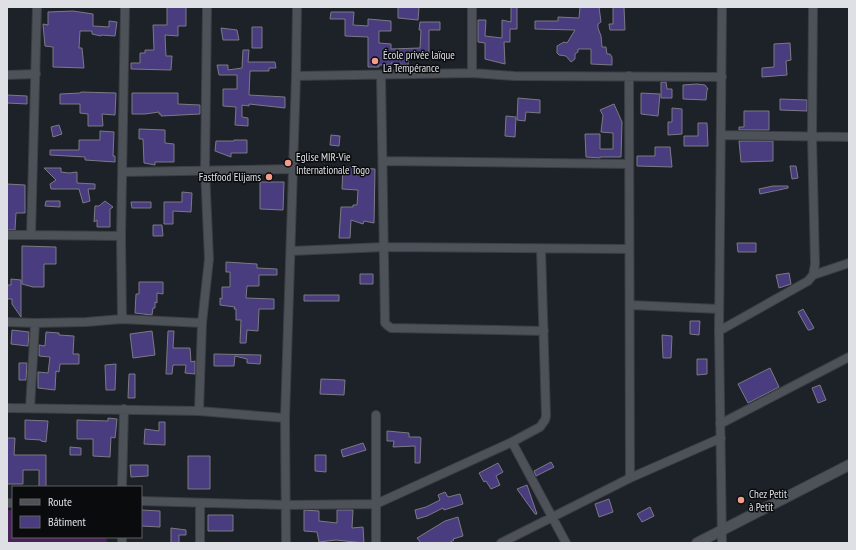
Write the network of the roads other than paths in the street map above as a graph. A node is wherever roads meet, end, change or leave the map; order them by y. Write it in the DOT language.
graph roads {
  1 [pos="37,7"];
  2 [pos="125,7"];
  3 [pos="207,7"];
  4 [pos="297,7"];
  5 [pos="472,7"];
  6 [pos="722,7"];
  7 [pos="813,7"];
  8 [pos="472,73"];
  9 [pos="36,74"];
  10 [pos="7,75"];
  11 [pos="381,75"];
  12 [pos="296,76"];
  13 [pos="629,76"];
  14 [pos="722,76"];
  15 [pos="722,135"];
  16 [pos="812,136"];
  17 [pos="849,137"];
  18 [pos="383,161"];
  19 [pos="629,164"];
  20 [pos="292,169"];
  21 [pos="205,170"];
  22 [pos="122,172"];
  23 [pos="31,234"];
  24 [pos="7,235"];
  25 [pos="121,236"];
  26 [pos="384,247"];
  27 [pos="541,248"];
  28 [pos="630,249"];
  29 [pos="291,250"];
  30 [pos="849,263"];
  31 [pos="813,275"];
  32 [pos="630,305"];
  33 [pos="719,309"];
  34 [pos="122,319"];
  35 [pos="7,322"];
  36 [pos="202,322"];
  37 [pos="35,323"];
  38 [pos="719,331"];
  39 [pos="544,332"];
  40 [pos="849,357"];
  41 [pos="7,408"];
  42 [pos="30,408"];
  43 [pos="124,409"];
  44 [pos="198,411"];
  45 [pos="376,415"];
  46 [pos="285,418"];
  47 [pos="720,424"];
  48 [pos="721,438"];
  49 [pos="512,442"];
  50 [pos="849,465"];
  51 [pos="630,478"];
  52 [pos="122,486"];
  53 [pos="142,501"];
  54 [pos="200,504"];
  55 [pos="376,504"];
  56 [pos="286,506"];
  57 [pos="551,518"];
  58 [pos="722,530"];
  59 [pos="200,543"];
  60 [pos="286,543"];
  61 [pos="376,543"];
  62 [pos="500,543"];
  63 [pos="566,543"];
  64 [pos="697,543"];
  65 [pos="722,543"];
  1 -- 9 [label="street"];
  2 -- 22 [label="street"];
  3 -- 21 [label="street"];
  4 -- 12 [label="street"];
  5 -- 8 [label="street"];
  6 -- 14 [label="street"];
  7 -- 16 [label="street"];
  8 -- 11 [label="street"];
  8 -- 13 [label="street"];
  9 -- 10 [label="street"];
  9 -- 23 [label="street"];
  11 -- 12 [label="street"];
  11 -- 18 [label="street"];
  12 -- 20 [label="street"];
  13 -- 14 [label="street"];
  13 -- 19 [label="street"];
  14 -- 15 [label="street"];
  15 -- 16 [label="street"];
  15 -- 33 [label="street"];
  16 -- 17 [label="street"];
  16 -- 31 [label="street"];
  18 -- 19 [label="street"];
  18 -- 26 [label="street"];
  19 -- 28 [label="street"];
  20 -- 21 [label="street"];
  20 -- 29 [label="street"];
  21 -- 22 [label="street"];
  21 -- 36 [label="street"];
  22 -- 25 [label="street"];
  23 -- 24 [label="street"];
  23 -- 25 [label="street"];
  25 -- 34 [label="street"];
  26 -- 27 [label="street"];
  26 -- 29 [label="street"];
  26 -- 39 [label="street"];
  27 -- 28 [label="street"];
  27 -- 39 [label="street"];
  28 -- 32 [label="street"];
  29 -- 46 [label="street"];
  30 -- 31 [label="street"];
  31 -- 38 [label="street"];
  32 -- 33 [label="street"];
  32 -- 51 [label="street"];
  33 -- 38 [label="street"];
  34 -- 36 [label="street"];
  34 -- 37 [label="street"];
  35 -- 37 [label="street"];
  36 -- 44 [label="street"];
  37 -- 42 [label="street"];
  38 -- 47 [label="street"];
  39 -- 49 [label="street"];
  40 -- 47 [label="street"];
  41 -- 42 [label="street"];
  42 -- 43 [label="street"];
  43 -- 44 [label="street"];
  43 -- 52 [label="street"];
  44 -- 46 [label="street"];
  45 -- 55 [label="street"];
  46 -- 56 [label="street"];
  47 -- 48 [label="street"];
  48 -- 51 [label="street"];
  48 -- 58 [label="street"];
  49 -- 55 [label="street"];
  49 -- 57 [label="street"];
  50 -- 58 [label="street"];
  51 -- 57 [label="street"];
  53 -- 54 [label="street"];
  54 -- 56 [label="street"];
  54 -- 59 [label="street"];
  55 -- 56 [label="street"];
  55 -- 61 [label="street"];
  56 -- 60 [label="street"];
  57 -- 62 [label="street"];
  57 -- 63 [label="street"];
  58 -- 64 [label="street"];
  58 -- 65 [label="street"];
}
